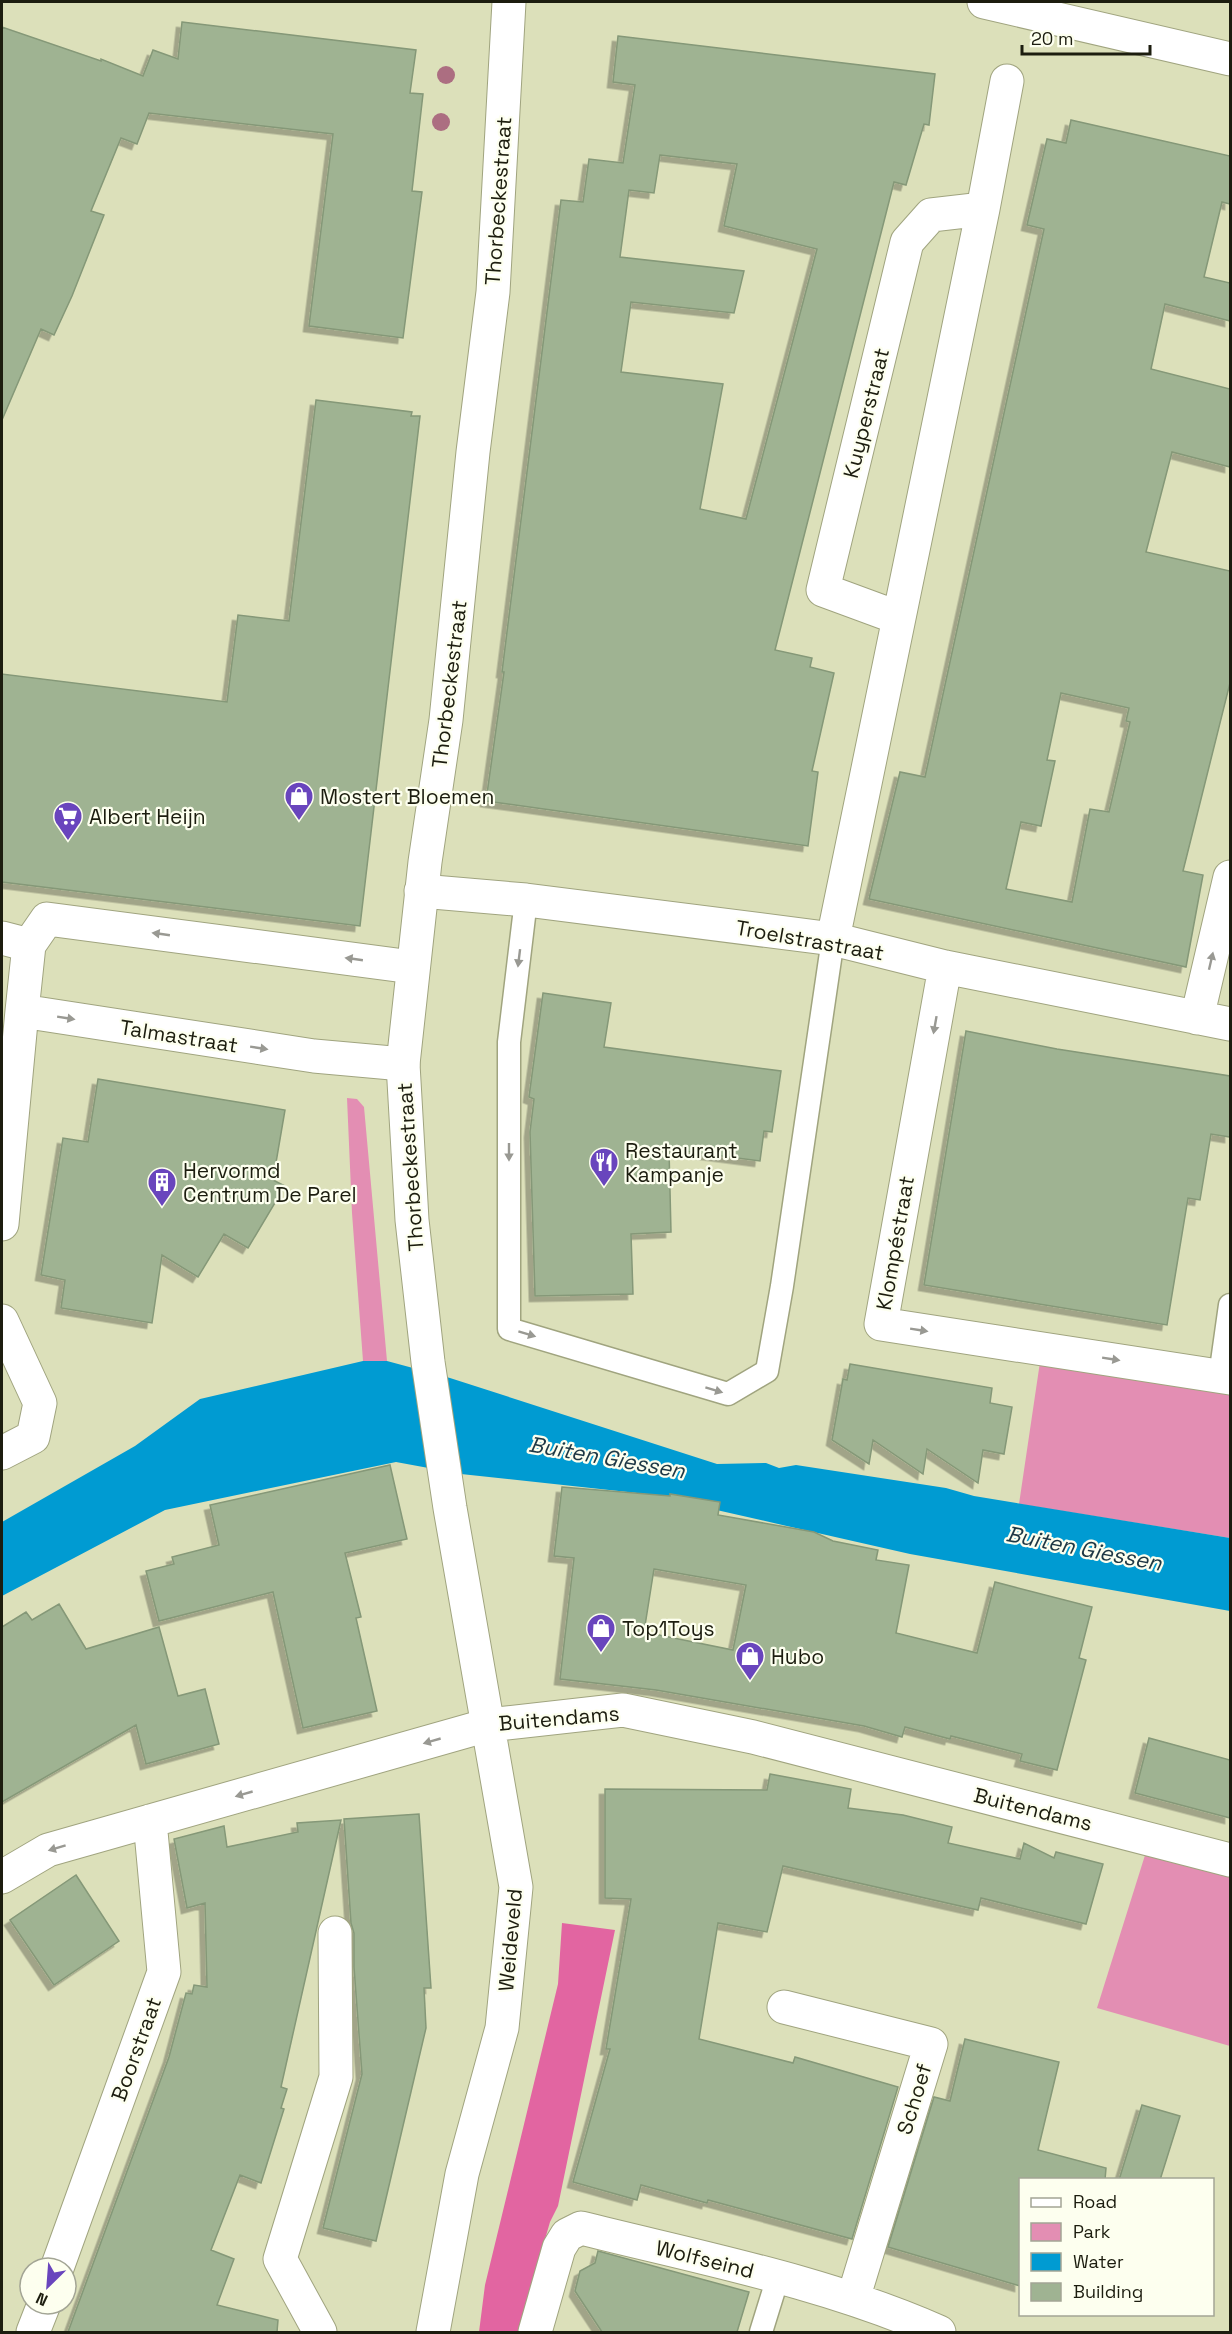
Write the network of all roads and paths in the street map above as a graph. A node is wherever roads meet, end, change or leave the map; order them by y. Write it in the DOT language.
graph roads {
  1 [pos="509,2"];
  2 [pos="984,2"];
  3 [pos="1230,59"];
  4 [pos="1007,81"];
  5 [pos="982,210"];
  6 [pos="899,618"];
  7 [pos="1230,877"];
  8 [pos="421,891"];
  9 [pos="526,900"];
  10 [pos="832,939"];
  11 [pos="15,942"];
  12 [pos="412,967"];
  13 [pos="945,967"];
  14 [pos="22,1011"];
  15 [pos="1197,1018"];
  16 [pos="1230,1024"];
  17 [pos="403,1064"];
  18 [pos="2,1224"];
  19 [pos="1230,1305"];
  20 [pos="2,1321"];
  21 [pos="1225,1377"];
  22 [pos="2,1454"];
  23 [pos="450,1508"];
  24 [pos="488,1725"];
  25 [pos="150,1821"];
  26 [pos="1230,1860"];
  27 [pos="2,1876"];
  28 [pos="335,1933"];
  29 [pos="784,2007"];
  30 [pos="61,2256"];
  31 [pos="778,2277"];
  32 [pos="853,2299"];
  33 [pos="39,2316"];
  34 [pos="33,2332"];
  35 [pos="320,2332"];
  36 [pos="433,2332"];
  37 [pos="535,2332"];
  38 [pos="761,2332"];
  39 [pos="939,2332"];
  1 -- 8 [label="street, Thorbeckestraat"];
  2 -- 3 [label="street"];
  4 -- 5 [label="street"];
  5 -- 6 [label="street"];
  5 -- 6 [label="street, Kuyperstraat"];
  6 -- 10 [label="street"];
  15 -- 7 [label="street, one-way"];
  8 -- 9 [label="street, Troelstrastraat"];
  8 -- 12 [label="street, Thorbeckestraat"];
  9 -- 10 [label="street, Troelstrastraat"];
  9 -- 10 [label="lane, one-way"];
  10 -- 13 [label="street, Troelstrastraat"];
  12 -- 11 [label="street, one-way"];
  11 -- 14 [label="street"];
  12 -- 17 [label="street, Thorbeckestraat"];
  13 -- 15 [label="street, Troelstrastraat"];
  13 -- 21 [label="street, Klompéstraat, one-way"];
  14 -- 17 [label="street, Talmastraat, one-way"];
  14 -- 18 [label="street"];
  15 -- 16 [label="street, Troelstrastraat"];
  17 -- 23 [label="street, Thorbeckestraat"];
  19 -- 21 [label="lane, Klompéstraat"];
  20 -- 22 [label="street"];
  23 -- 24 [label="street, Weideveld"];
  24 -- 25 [label="street, Buitendams, one-way"];
  24 -- 26 [label="street, Buitendams"];
  24 -- 36 [label="street, Weideveld"];
  25 -- 27 [label="street, Buitendams, one-way"];
  25 -- 30 [label="street, Boorstraat"];
  28 -- 35 [label="street"];
  29 -- 32 [label="street, Schoef"];
  31 -- 32 [label="street, Wolfseind"];
  31 -- 37 [label="street, Wolfseind"];
  31 -- 38 [label="lane"];
  32 -- 39 [label="street, Wolfseind"];
  33 -- 34 [label="street"];
}
